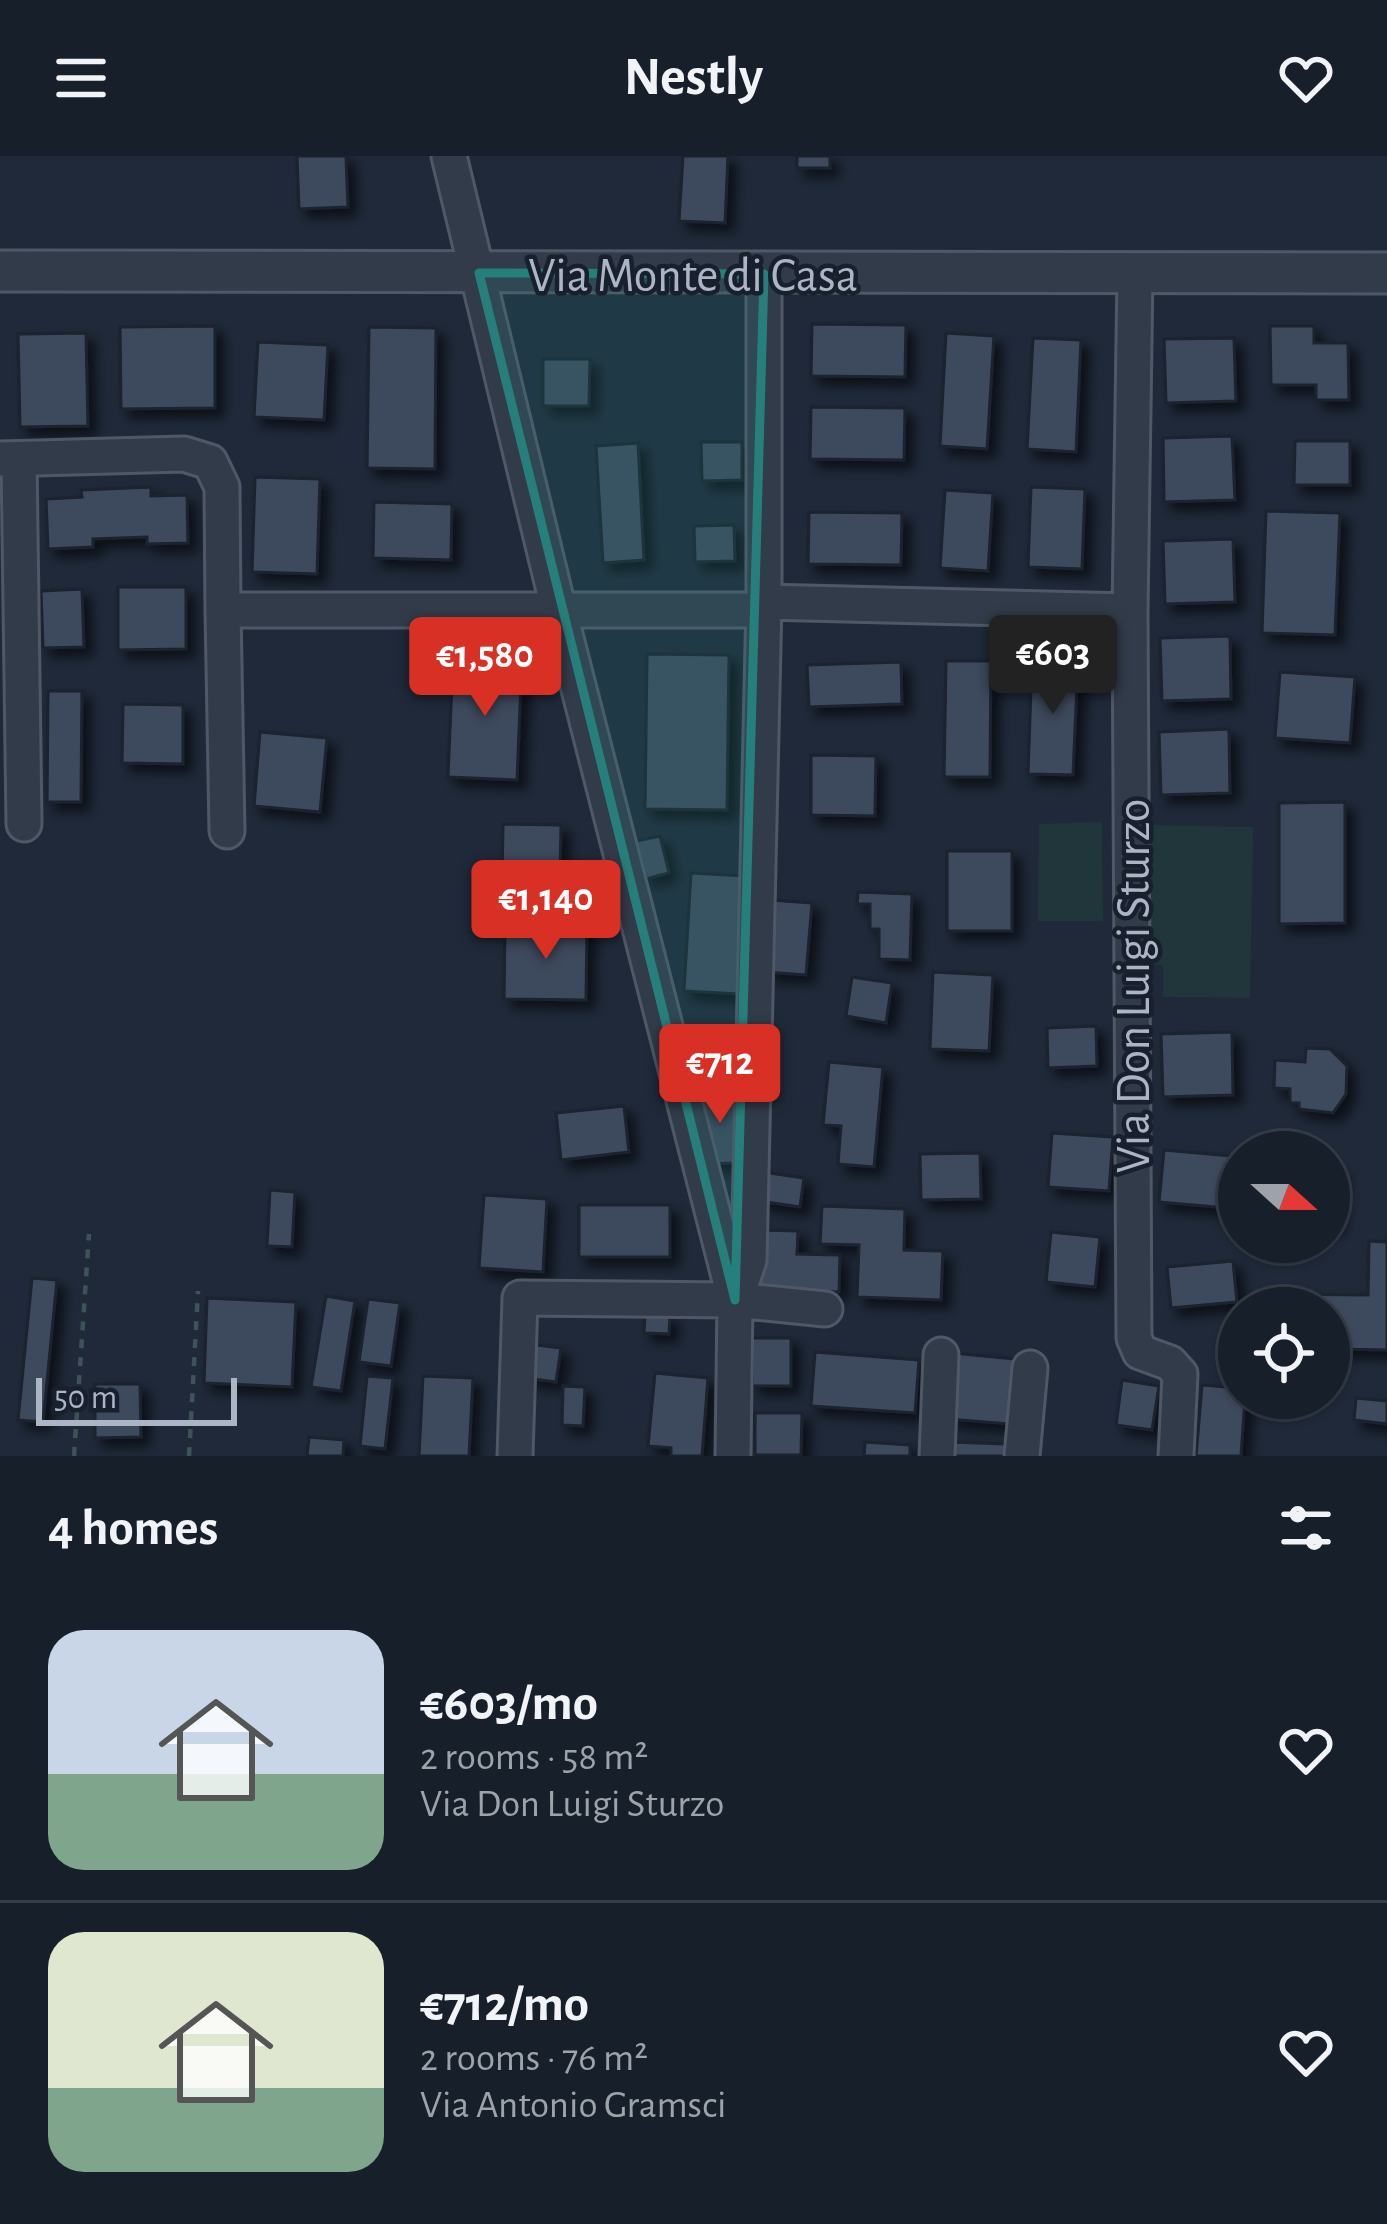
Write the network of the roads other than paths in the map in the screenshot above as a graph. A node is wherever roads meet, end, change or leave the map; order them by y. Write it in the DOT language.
graph roads {
  1 [pos="449,156"];
  2 [pos="0,271"];
  3 [pos="479,273"];
  4 [pos="1135,273"];
  5 [pos="1387,273"];
  6 [pos="764,274"];
  7 [pos="10,459"];
  8 [pos="764,606"];
  9 [pos="224,610"];
  10 [pos="559,610"];
  11 [pos="1130,611"];
  12 [pos="24,824"];
  13 [pos="227,831"];
  14 [pos="735,1300"];
  15 [pos="825,1309"];
  16 [pos="940,1355"];
  17 [pos="1030,1368"];
  18 [pos="515,1456"];
  19 [pos="734,1456"];
  20 [pos="937,1456"];
  21 [pos="1022,1456"];
  22 [pos="1176,1456"];
  1 -- 3 [label="street"];
  2 -- 3 [label="street, Via Monte di Casa"];
  3 -- 6 [label="street, Via Monte di Casa"];
  3 -- 10 [label="street"];
  4 -- 5 [label="street, Via Monte di Casa"];
  4 -- 6 [label="street, Via Monte di Casa"];
  4 -- 11 [label="street, Via Don Luigi Sturzo"];
  6 -- 8 [label="street"];
  7 -- 9 [label="street"];
  7 -- 12 [label="street"];
  8 -- 10 [label="street"];
  8 -- 11 [label="street"];
  8 -- 14 [label="street"];
  9 -- 10 [label="street"];
  9 -- 13 [label="street"];
  10 -- 14 [label="street"];
  11 -- 22 [label="street, Via Don Luigi Sturzo"];
  14 -- 15 [label="street"];
  14 -- 18 [label="street"];
  14 -- 19 [label="street"];
  16 -- 20 [label="street"];
  17 -- 21 [label="street"];
}
